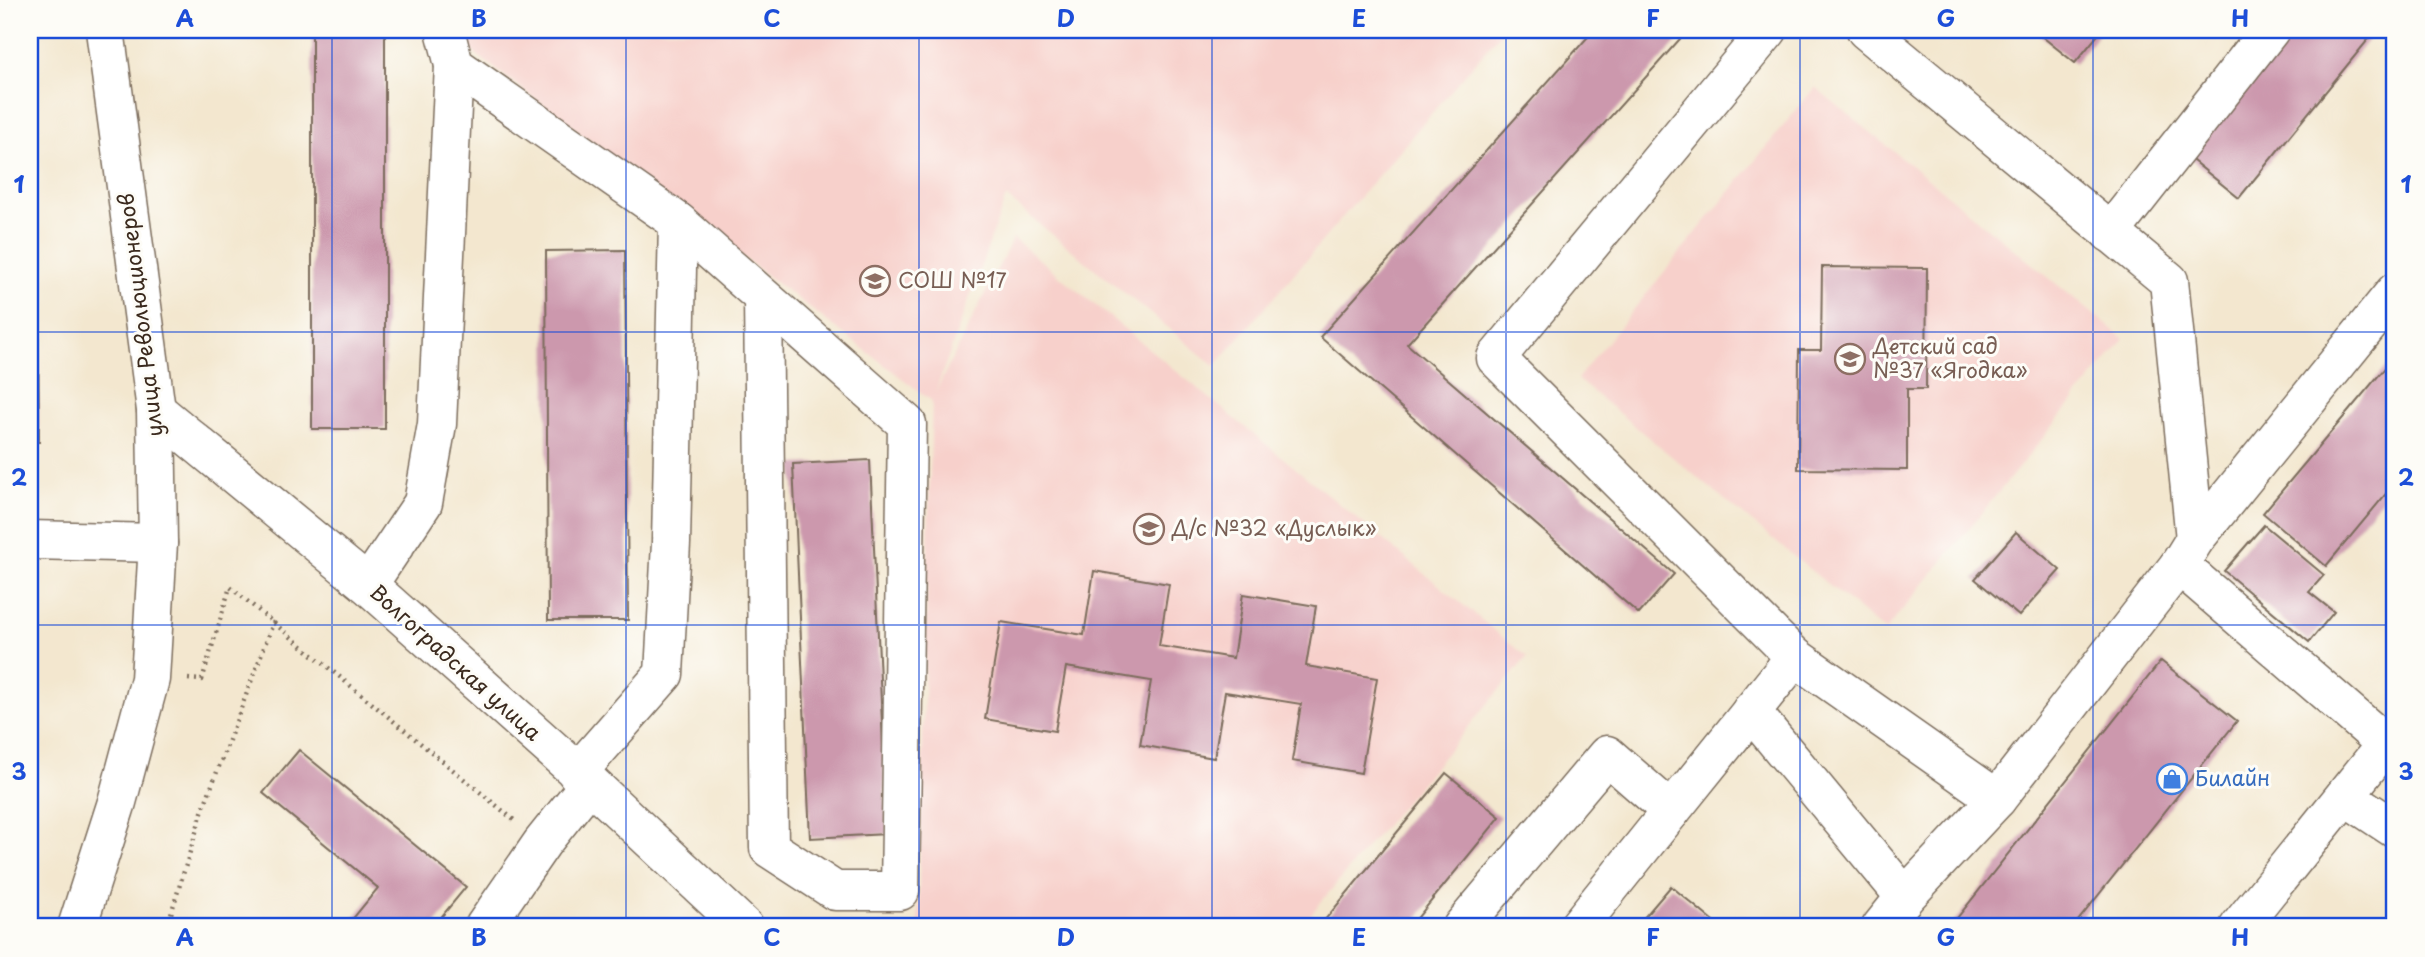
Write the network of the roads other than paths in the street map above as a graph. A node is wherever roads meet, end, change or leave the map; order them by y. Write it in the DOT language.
graph roads {
  1 [pos="104,30"];
  2 [pos="1768,30"];
  3 [pos="1866,30"];
  4 [pos="2270,30"];
  5 [pos="450,47"];
  6 [pos="678,222"];
  7 [pos="2110,233"];
  8 [pos="2395,292"];
  9 [pos="763,297"];
  10 [pos="156,410"];
  11 [pos="30,540"];
  12 [pos="158,544"];
  13 [pos="2187,552"];
  14 [pos="368,585"];
  15 [pos="1795,657"];
  16 [pos="1751,711"];
  17 [pos="2391,739"];
  18 [pos="584,778"];
  19 [pos="2345,796"];
  20 [pos="1997,799"];
  21 [pos="1671,811"];
  22 [pos="2395,829"];
  23 [pos="1905,897"];
  24 [pos="77,927"];
  25 [pos="484,927"];
  26 [pos="744,927"];
  27 [pos="1462,927"];
  28 [pos="1578,927"];
  29 [pos="1881,927"];
  30 [pos="2239,927"];
  1 -- 10 [label="street, улица Революционеров"];
  2 -- 15 [label="street"];
  3 -- 7 [label="street"];
  4 -- 7 [label="street"];
  5 -- 6 [label="street"];
  5 -- 14 [label="street"];
  6 -- 9 [label="street"];
  6 -- 18 [label="street"];
  7 -- 13 [label="street"];
  8 -- 13 [label="street"];
  9 -- 9 [label="street"];
  10 -- 12 [label="street, улица Революционеров"];
  10 -- 14 [label="street, Волгоградская улица"];
  11 -- 12 [label="street"];
  12 -- 24 [label="street, улица Революционеров"];
  13 -- 17 [label="street"];
  13 -- 20 [label="street"];
  14 -- 18 [label="street, Волгоградская улица"];
  15 -- 16 [label="street"];
  15 -- 20 [label="street"];
  16 -- 21 [label="street"];
  16 -- 23 [label="street"];
  17 -- 19 [label="street"];
  18 -- 25 [label="street"];
  18 -- 26 [label="street, Волгоградская улица"];
  19 -- 22 [label="street"];
  19 -- 30 [label="street"];
  20 -- 23 [label="street"];
  21 -- 27 [label="street"];
  21 -- 28 [label="street"];
  23 -- 29 [label="street"];
}
